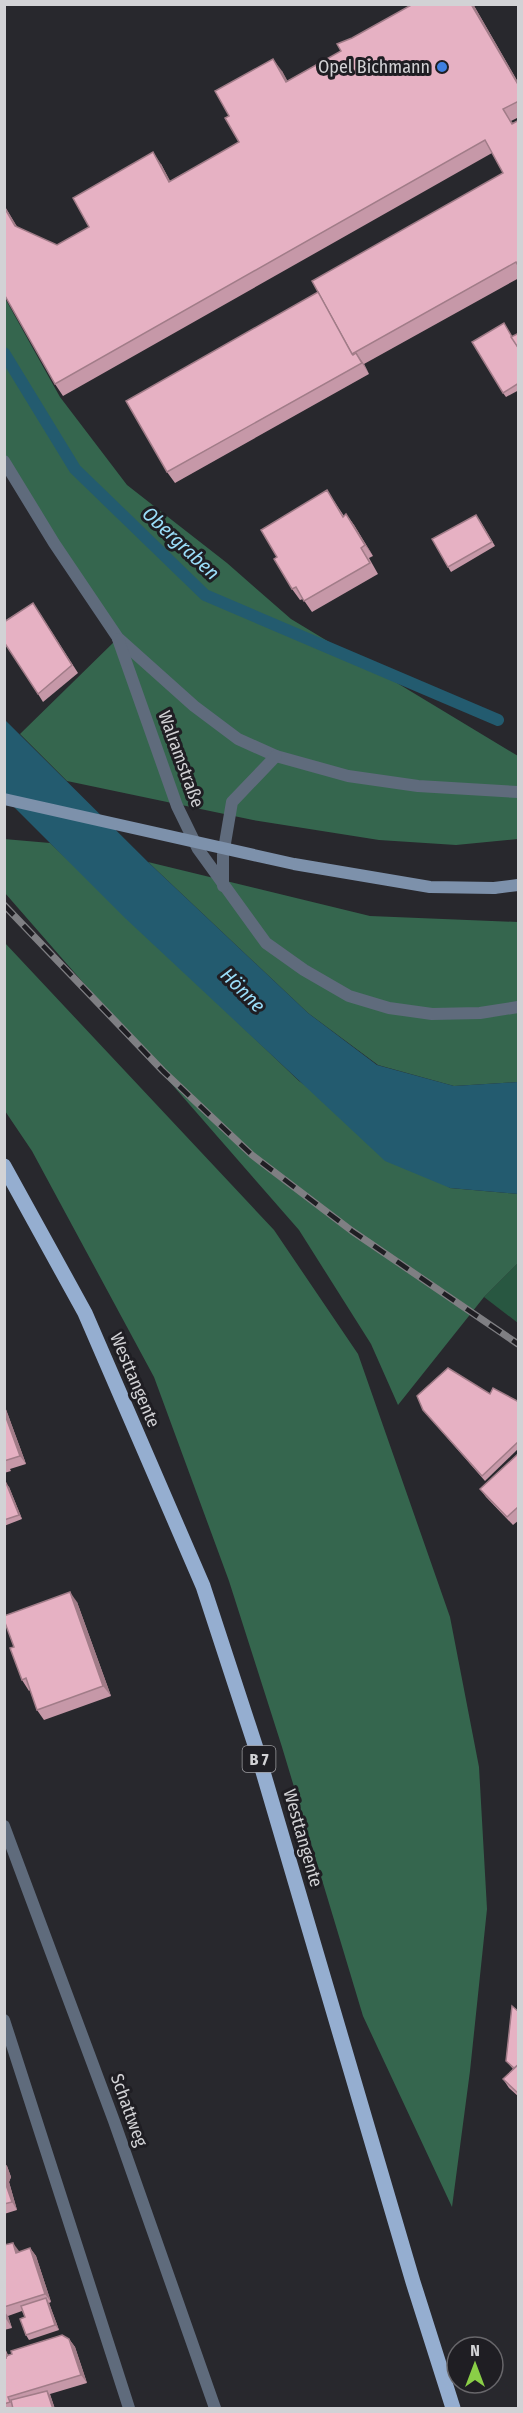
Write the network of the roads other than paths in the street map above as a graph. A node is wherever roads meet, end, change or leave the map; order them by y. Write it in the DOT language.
graph roads {
  1 [pos="4,461"];
  2 [pos="118,638"];
  3 [pos="276,756"];
  4 [pos="519,792"];
  5 [pos="4,799"];
  6 [pos="519,885"];
  7 [pos="223,886"];
  8 [pos="519,1007"];
  9 [pos="4,1166"];
  10 [pos="4,1826"];
  11 [pos="4,2020"];
  12 [pos="129,2409"];
  13 [pos="215,2409"];
  14 [pos="453,2409"];
  1 -- 2 [label="street, Walramstraße"];
  2 -- 3 [label="street, Walramstraße"];
  2 -- 7 [label="street, Walramstraße"];
  3 -- 4 [label="street, Walramstraße"];
  3 -- 7 [label="street, Walramstraße"];
  5 -- 6 [label="street, bridge"];
  7 -- 8 [label="street, Walramstraße"];
  9 -- 14 [label="main road, Westtangente / B 7"];
  10 -- 13 [label="street, Schattweg"];
  11 -- 12 [label="street"];
}
